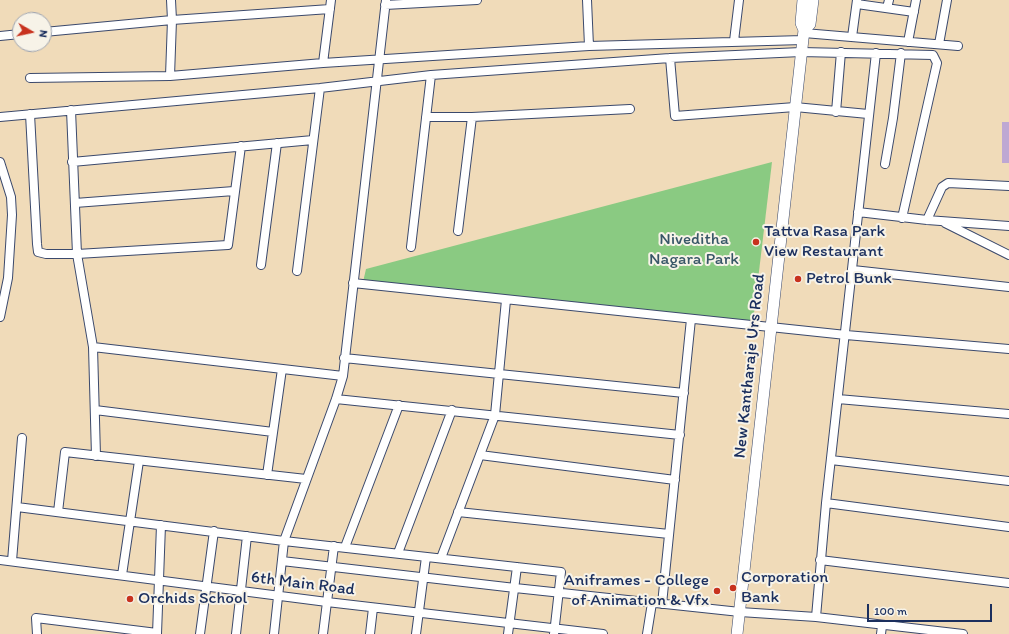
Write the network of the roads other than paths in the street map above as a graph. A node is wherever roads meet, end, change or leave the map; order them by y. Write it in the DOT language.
graph roads {
  1 [pos="172,0"];
  2 [pos="331,0"];
  3 [pos="477,0"];
  4 [pos="587,0"];
  5 [pos="739,0"];
  6 [pos="803,0"];
  7 [pos="813,0"];
  8 [pos="916,0"];
  9 [pos="947,0"];
  10 [pos="857,2"];
  11 [pos="385,3"];
  12 [pos="888,4"];
  13 [pos="330,9"];
  14 [pos="914,12"];
  15 [pos="172,20"];
  16 [pos="52,31"];
  17 [pos="804,34"];
  18 [pos="12,35"];
  19 [pos="0,36"];
  20 [pos="852,37"];
  21 [pos="734,41"];
  22 [pos="908,42"];
  23 [pos="939,44"];
  24 [pos="589,46"];
  25 [pos="958,46"];
  26 [pos="801,52"];
  27 [pos="841,52"];
  28 [pos="876,53"];
  29 [pos="901,53"];
  30 [pos="670,58"];
  31 [pos="379,61"];
  32 [pos="323,63"];
  33 [pos="431,75"];
  34 [pos="170,76"];
  35 [pos="30,78"];
  36 [pos="376,82"];
  37 [pos="320,88"];
  38 [pos="795,107"];
  39 [pos="630,109"];
  40 [pos="71,110"];
  41 [pos="836,112"];
  42 [pos="30,114"];
  43 [pos="868,114"];
  44 [pos="0,116"];
  45 [pos="426,117"];
  46 [pos="472,117"];
  47 [pos="313,140"];
  48 [pos="277,143"];
  49 [pos="241,146"];
  50 [pos="0,162"];
  51 [pos="72,162"];
  52 [pos="885,164"];
  53 [pos="1009,186"];
  54 [pos="234,191"];
  55 [pos="74,203"];
  56 [pos="858,212"];
  57 [pos="902,218"];
  58 [pos="927,220"];
  59 [pos="941,221"];
  60 [pos="1009,226"];
  61 [pos="458,231"];
  62 [pos="411,247"];
  63 [pos="77,254"];
  64 [pos="1009,255"];
  65 [pos="261,265"];
  66 [pos="853,270"];
  67 [pos="297,271"];
  68 [pos="4,278"];
  69 [pos="353,283"];
  70 [pos="1009,287"];
  71 [pos="506,300"];
  72 [pos="0,317"];
  73 [pos="691,319"];
  74 [pos="771,326"];
  75 [pos="846,335"];
  76 [pos="93,347"];
  77 [pos="1009,349"];
  78 [pos="344,358"];
  79 [pos="282,369"];
  80 [pos="500,373"];
  81 [pos="342,376"];
  82 [pos="684,393"];
  83 [pos="336,399"];
  84 [pos="838,399"];
  85 [pos="399,405"];
  86 [pos="95,410"];
  87 [pos="452,410"];
  88 [pos="1009,414"];
  89 [pos="495,415"];
  90 [pos="273,432"];
  91 [pos="680,435"];
  92 [pos="22,438"];
  93 [pos="480,455"];
  94 [pos="96,456"];
  95 [pos="139,460"];
  96 [pos="831,460"];
  97 [pos="267,475"];
  98 [pos="306,479"];
  99 [pos="675,480"];
  100 [pos="1009,481"];
  101 [pos="826,503"];
  102 [pos="16,507"];
  103 [pos="58,512"];
  104 [pos="458,512"];
  105 [pos="131,521"];
  106 [pos="161,525"];
  107 [pos="1009,527"];
  108 [pos="214,532"];
  109 [pos="669,534"];
  110 [pos="247,536"];
  111 [pos="284,541"];
  112 [pos="334,546"];
  113 [pos="345,548"];
  114 [pos="398,554"];
  115 [pos="426,557"];
  116 [pos="440,558"];
  117 [pos="0,560"];
  118 [pos="820,560"];
  119 [pos="12,561"];
  120 [pos="282,561"];
  121 [pos="331,567"];
  122 [pos="518,567"];
  123 [pos="122,575"];
  124 [pos="423,578"];
  125 [pos="159,580"];
  126 [pos="1009,583"];
  127 [pos="206,586"];
  128 [pos="514,588"];
  129 [pos="241,591"];
  130 [pos="559,593"];
  131 [pos="278,596"];
  132 [pos="327,602"];
  133 [pos="652,603"];
  134 [pos="662,604"];
  135 [pos="373,608"];
  136 [pos="740,612"];
  137 [pos="418,613"];
  138 [pos="816,617"];
  139 [pos="510,623"];
  140 [pos="881,630"];
  141 [pos="554,631"];
  142 [pos="157,633"];
  143 [pos="36,634"];
  144 [pos="200,634"];
  145 [pos="236,634"];
  146 [pos="274,634"];
  147 [pos="323,634"];
  148 [pos="370,634"];
  149 [pos="416,634"];
  150 [pos="508,634"];
  151 [pos="601,634"];
  152 [pos="647,634"];
  153 [pos="737,634"];
  154 [pos="963,634"];
  1 -- 15 [label="street"];
  2 -- 13 [label="street"];
  3 -- 11 [label="street"];
  4 -- 24 [label="street"];
  5 -- 21 [label="street"];
  6 -- 17 [label="main road, New Kantharaje Urs Road"];
  7 -- 17 [label="main road, New Kantharaje Urs Road"];
  8 -- 14 [label="street"];
  9 -- 23 [label="street"];
  10 -- 12 [label="street"];
  10 -- 20 [label="street"];
  11 -- 31 [label="street"];
  12 -- 14 [label="street"];
  13 -- 15 [label="street"];
  13 -- 32 [label="street"];
  14 -- 22 [label="street"];
  15 -- 16 [label="street"];
  15 -- 34 [label="street"];
  17 -- 20 [label="street"];
  17 -- 21 [label="street"];
  17 -- 26 [label="main road, New Kantharaje Urs Road"];
  18 -- 19 [label="street"];
  20 -- 22 [label="street"];
  21 -- 24 [label="street"];
  22 -- 23 [label="street"];
  23 -- 25 [label="street"];
  24 -- 31 [label="street"];
  26 -- 27 [label="street"];
  26 -- 30 [label="street"];
  26 -- 38 [label="main road, New Kantharaje Urs Road"];
  27 -- 28 [label="street"];
  27 -- 41 [label="street"];
  28 -- 29 [label="street"];
  28 -- 43 [label="street"];
  29 -- 52 [label="street"];
  29 -- 57 [label="street"];
  30 -- 33 [label="street"];
  30 -- 38 [label="street"];
  31 -- 32 [label="street"];
  31 -- 36 [label="street"];
  32 -- 34 [label="street"];
  33 -- 36 [label="street"];
  33 -- 45 [label="street"];
  34 -- 35 [label="street"];
  36 -- 37 [label="street"];
  36 -- 69 [label="street"];
  37 -- 40 [label="street"];
  37 -- 47 [label="street"];
  38 -- 41 [label="street"];
  38 -- 74 [label="main road, New Kantharaje Urs Road"];
  39 -- 46 [label="street"];
  40 -- 42 [label="street"];
  40 -- 51 [label="street"];
  41 -- 43 [label="street"];
  42 -- 44 [label="street"];
  42 -- 63 [label="street"];
  43 -- 56 [label="street"];
  45 -- 46 [label="street"];
  45 -- 62 [label="street"];
  46 -- 61 [label="street"];
  47 -- 48 [label="street"];
  47 -- 67 [label="street"];
  48 -- 49 [label="street"];
  48 -- 65 [label="street"];
  49 -- 51 [label="street"];
  49 -- 54 [label="street"];
  50 -- 68 [label="street"];
  51 -- 55 [label="street"];
  53 -- 58 [label="street"];
  54 -- 55 [label="street"];
  54 -- 63 [label="street"];
  55 -- 63 [label="street"];
  56 -- 57 [label="street"];
  56 -- 66 [label="street"];
  57 -- 58 [label="street"];
  58 -- 59 [label="street"];
  59 -- 60 [label="street"];
  59 -- 64 [label="street"];
  63 -- 76 [label="street"];
  66 -- 70 [label="street"];
  66 -- 75 [label="street"];
  68 -- 72 [label="street"];
  69 -- 71 [label="street"];
  69 -- 78 [label="street"];
  71 -- 73 [label="street"];
  71 -- 80 [label="street"];
  73 -- 74 [label="street"];
  73 -- 82 [label="street"];
  74 -- 75 [label="street"];
  74 -- 136 [label="main road, New Kantharaje Urs Road"];
  75 -- 77 [label="street"];
  75 -- 84 [label="street"];
  76 -- 79 [label="street"];
  76 -- 86 [label="street"];
  78 -- 80 [label="street"];
  78 -- 81 [label="street"];
  79 -- 81 [label="street"];
  79 -- 90 [label="street"];
  80 -- 82 [label="street"];
  80 -- 89 [label="street"];
  81 -- 83 [label="street"];
  82 -- 91 [label="street"];
  83 -- 85 [label="street"];
  83 -- 98 [label="street"];
  84 -- 88 [label="street"];
  84 -- 96 [label="street"];
  85 -- 87 [label="street"];
  85 -- 113 [label="street"];
  86 -- 90 [label="street"];
  86 -- 94 [label="street"];
  87 -- 89 [label="street"];
  87 -- 114 [label="street"];
  89 -- 91 [label="street"];
  89 -- 93 [label="street"];
  90 -- 97 [label="street"];
  91 -- 99 [label="street"];
  92 -- 102 [label="street"];
  93 -- 99 [label="street"];
  93 -- 104 [label="street"];
  94 -- 95 [label="street"];
  94 -- 103 [label="street"];
  95 -- 97 [label="street"];
  95 -- 105 [label="street"];
  96 -- 100 [label="street"];
  96 -- 101 [label="street"];
  97 -- 98 [label="street"];
  98 -- 111 [label="street"];
  99 -- 109 [label="street"];
  101 -- 107 [label="street"];
  101 -- 118 [label="street"];
  102 -- 103 [label="street"];
  102 -- 119 [label="street"];
  103 -- 105 [label="street"];
  104 -- 109 [label="street"];
  104 -- 116 [label="street"];
  105 -- 106 [label="street"];
  105 -- 123 [label="street"];
  106 -- 108 [label="street"];
  106 -- 125 [label="street"];
  108 -- 110 [label="street"];
  108 -- 127 [label="street"];
  109 -- 134 [label="street"];
  110 -- 111 [label="street"];
  110 -- 129 [label="street"];
  111 -- 112 [label="street"];
  111 -- 120 [label="street"];
  112 -- 113 [label="street"];
  112 -- 121 [label="street"];
  113 -- 114 [label="street"];
  114 -- 115 [label="street"];
  115 -- 116 [label="street"];
  115 -- 124 [label="street"];
  116 -- 122 [label="street"];
  117 -- 119 [label="street, 6th Main Road"];
  118 -- 126 [label="street"];
  118 -- 138 [label="street"];
  119 -- 123 [label="street, 6th Main Road"];
  120 -- 121 [label="street"];
  120 -- 131 [label="street"];
  121 -- 124 [label="street"];
  121 -- 132 [label="street"];
  122 -- 128 [label="street"];
  122 -- 130 [label="street"];
  123 -- 125 [label="street, 6th Main Road"];
  124 -- 128 [label="street"];
  124 -- 137 [label="street"];
  125 -- 127 [label="street, 6th Main Road"];
  125 -- 142 [label="street"];
  127 -- 129 [label="street, 6th Main Road"];
  127 -- 144 [label="street"];
  128 -- 130 [label="street"];
  128 -- 139 [label="street"];
  129 -- 131 [label="street, 6th Main Road"];
  129 -- 145 [label="street"];
  130 -- 133 [label="street"];
  130 -- 141 [label="street"];
  131 -- 132 [label="street, 6th Main Road"];
  131 -- 146 [label="street"];
  132 -- 135 [label="street, 6th Main Road"];
  132 -- 147 [label="street"];
  133 -- 134 [label="street"];
  133 -- 152 [label="street"];
  134 -- 136 [label="street"];
  135 -- 137 [label="street, 6th Main Road"];
  135 -- 148 [label="street"];
  136 -- 138 [label="street"];
  136 -- 153 [label="main road, New Kantharaje Urs Road"];
  137 -- 139 [label="street, 6th Main Road"];
  137 -- 149 [label="street"];
  138 -- 140 [label="street"];
  139 -- 141 [label="street, 6th Main Road"];
  139 -- 150 [label="street"];
  140 -- 154 [label="street"];
  141 -- 151 [label="street, 6th Main Road"];
  142 -- 143 [label="street"];
}
